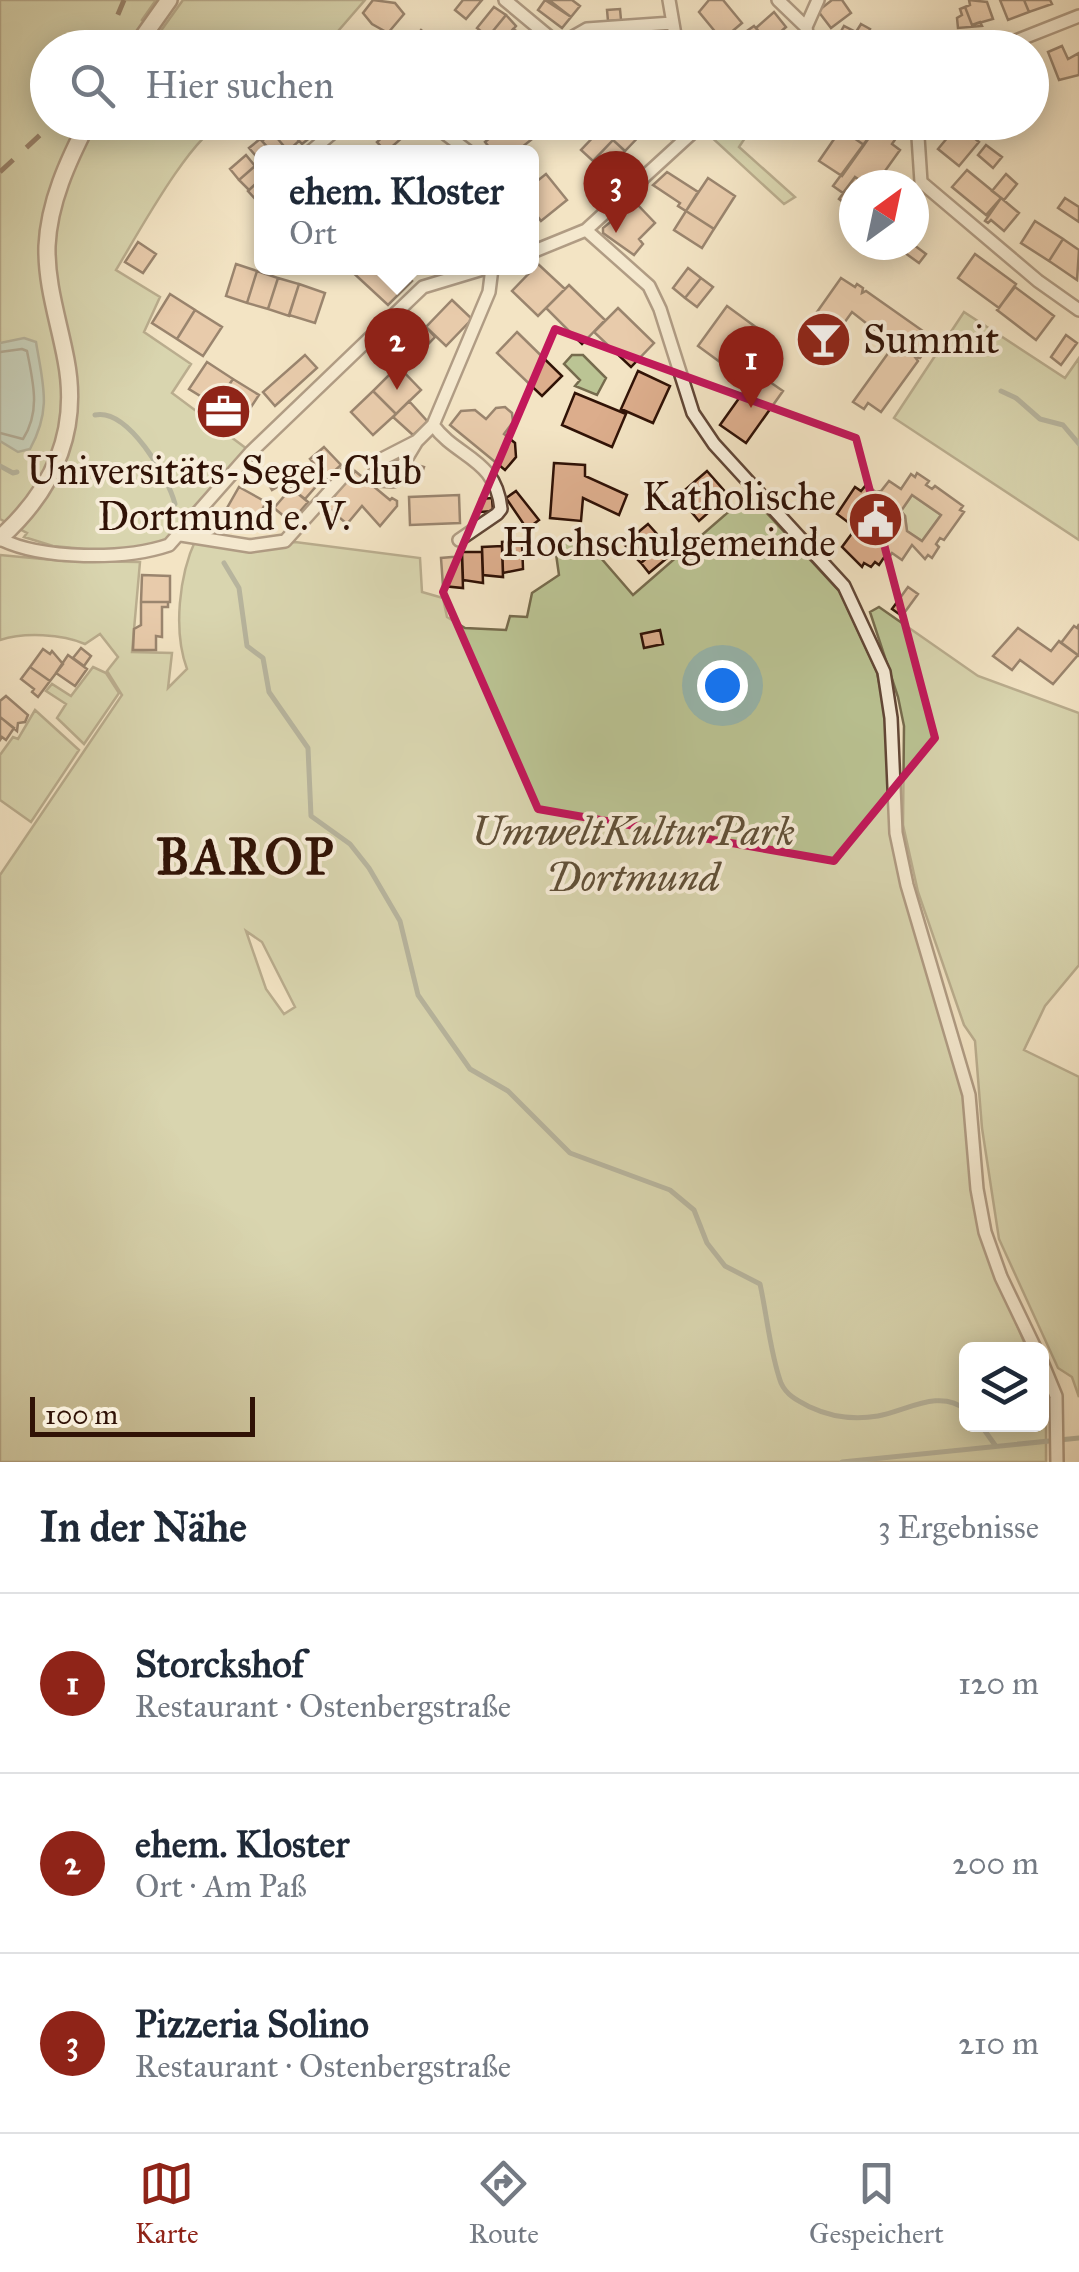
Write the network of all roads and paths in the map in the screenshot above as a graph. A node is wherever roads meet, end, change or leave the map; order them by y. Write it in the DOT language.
graph roads {
  1 [pos="169,0"];
  2 [pos="505,0"];
  3 [pos="668,0"];
  4 [pos="778,0"];
  5 [pos="818,0"];
  6 [pos="1079,16"];
  7 [pos="672,23"];
  8 [pos="147,30"];
  9 [pos="539,30"];
  10 [pos="585,30"];
  11 [pos="675,30"];
  12 [pos="804,30"];
  13 [pos="808,30"];
  14 [pos="1044,30"];
  15 [pos="80,140"];
  16 [pos="684,140"];
  17 [pos="918,140"];
  18 [pos="586,230"];
  19 [pos="539,249"];
  20 [pos="465,275"];
  21 [pos="489,275"];
  22 [pos="1079,310"];
  23 [pos="432,425"];
  24 [pos="416,442"];
  25 [pos="347,472"];
  26 [pos="181,535"];
  27 [pos="0,539"];
  28 [pos="460,540"];
  29 [pos="1032,1342"];
  30 [pos="1049,1379"];
  31 [pos="1057,1459"];
  1 -- 8 [label="street"];
  2 -- 9 [label="street"];
  3 -- 7 [label="street"];
  4 -- 12 [label="street"];
  5 -- 13 [label="street"];
  6 -- 14 [label="street"];
  7 -- 10 [label="street"];
  7 -- 11 [label="street"];
  15 -- 27 [label="street"];
  16 -- 18 [label="street"];
  17 -- 22 [label="street"];
  18 -- 19 [label="street"];
  18 -- 29 [label="street"];
  20 -- 26 [label="street"];
  21 -- 23 [label="street"];
  23 -- 24 [label="street"];
  23 -- 28 [label="street"];
  25 -- 26 [label="street"];
  26 -- 27 [label="street"];
  30 -- 31 [label="street"];
}
